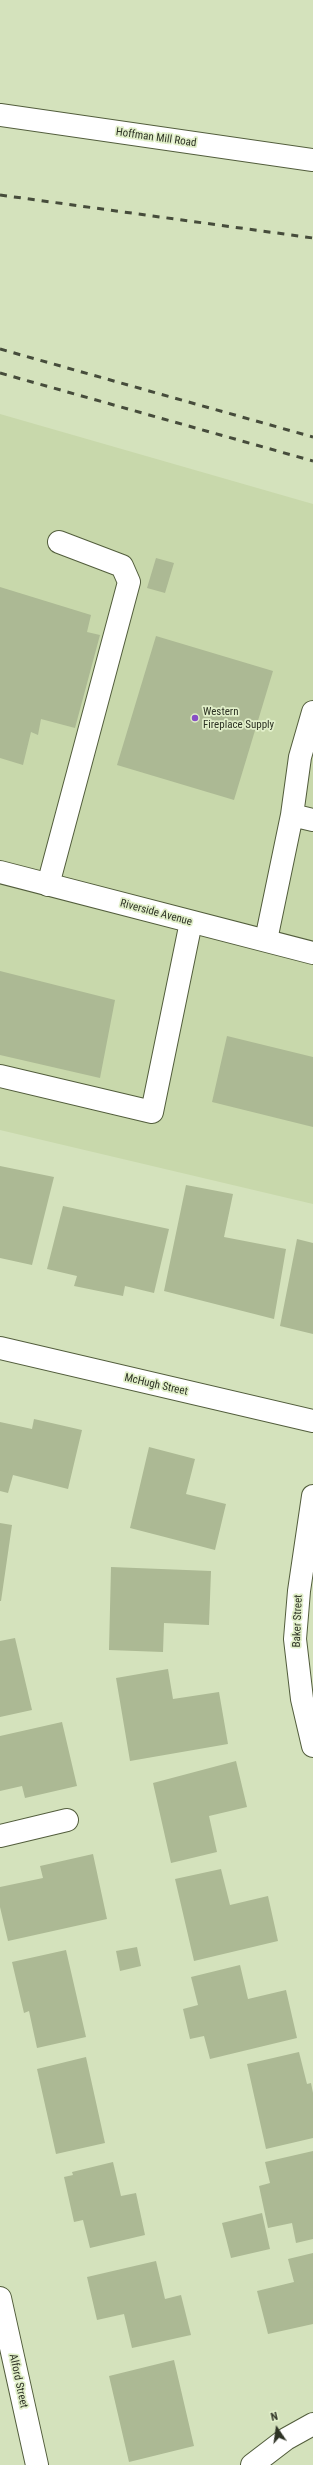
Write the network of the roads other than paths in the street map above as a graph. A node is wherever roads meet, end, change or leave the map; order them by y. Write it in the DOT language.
graph roads {
  1 [pos="0,114"];
  2 [pos="313,160"];
  3 [pos="59,542"];
  4 [pos="313,712"];
  5 [pos="303,817"];
  6 [pos="0,872"];
  7 [pos="48,885"];
  8 [pos="191,922"];
  9 [pos="266,940"];
  10 [pos="313,953"];
  11 [pos="0,1076"];
  12 [pos="0,1348"];
  13 [pos="313,1421"];
  14 [pos="313,1496"];
  15 [pos="313,1746"];
  16 [pos="68,1820"];
  17 [pos="0,1836"];
  18 [pos="0,2298"];
  19 [pos="313,2424"];
  20 [pos="37,2465"];
  21 [pos="252,2465"];
  1 -- 2 [label="street, Hoffman Mill Road"];
  3 -- 7 [label="street"];
  4 -- 5 [label="street"];
  5 -- 9 [label="street"];
  6 -- 7 [label="street, Riverside Avenue"];
  7 -- 8 [label="street, Riverside Avenue"];
  8 -- 9 [label="street, Riverside Avenue"];
  8 -- 11 [label="street"];
  9 -- 10 [label="street, Riverside Avenue"];
  12 -- 13 [label="street, McHugh Street"];
  14 -- 15 [label="street, Baker Street"];
  16 -- 17 [label="street"];
  18 -- 20 [label="street, Alford Street"];
  19 -- 21 [label="street"];
}
